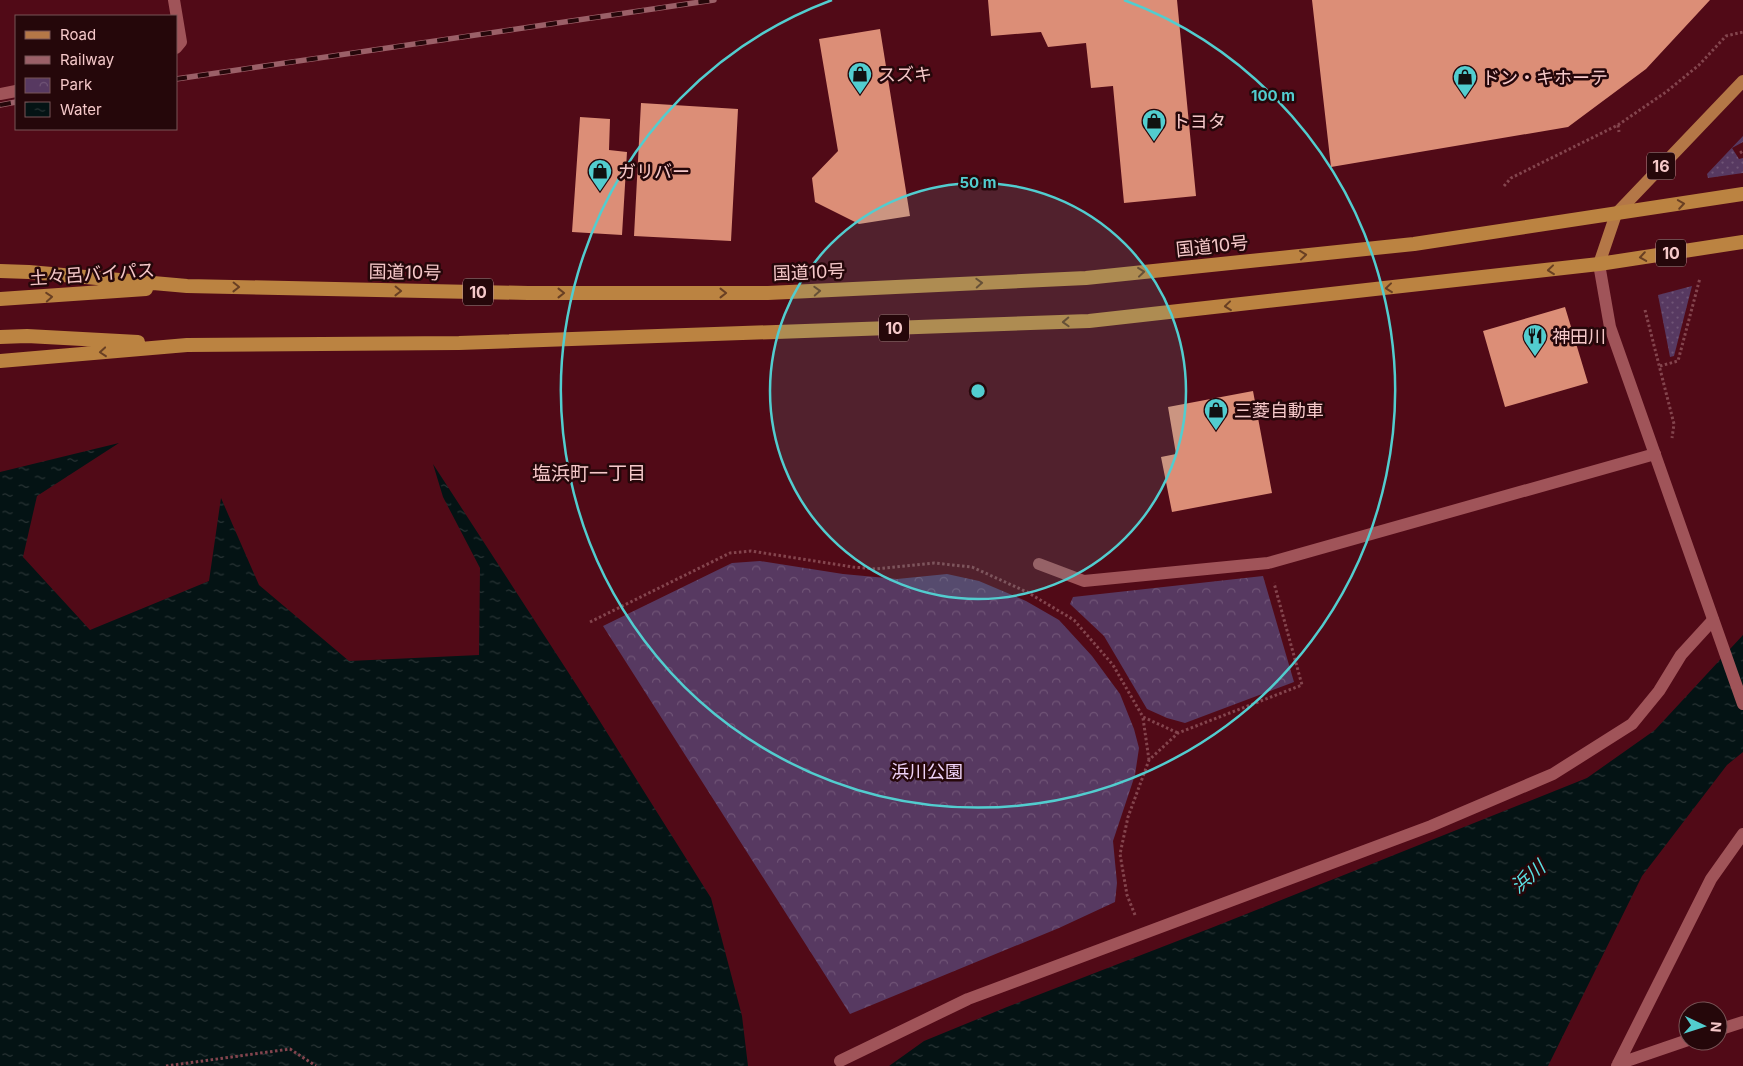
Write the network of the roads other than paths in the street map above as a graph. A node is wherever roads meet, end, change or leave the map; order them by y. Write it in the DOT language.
graph roads {
  1 [pos="174,0"];
  2 [pos="176,15"];
  3 [pos="178,24"];
  4 [pos="178,46"];
  5 [pos="1743,80"];
  6 [pos="15,91"];
  7 [pos="0,94"];
  8 [pos="1743,194"];
  9 [pos="1616,214"];
  10 [pos="1743,242"];
  11 [pos="1599,264"];
  12 [pos="0,271"];
  13 [pos="187,286"];
  14 [pos="0,299"];
  15 [pos="0,337"];
  16 [pos="186,345"];
  17 [pos="0,361"];
  18 [pos="1655,454"];
  19 [pos="1039,564"];
  20 [pos="1714,624"];
  21 [pos="1743,704"];
  22 [pos="1743,834"];
  23 [pos="1743,1022"];
  24 [pos="1728,1027"];
  25 [pos="1678,1044"];
  26 [pos="840,1061"];
  27 [pos="1618,1065"];
  1 -- 2 [label="street"];
  3 -- 4 [label="street"];
  5 -- 9 [label="main road, 16"];
  6 -- 7 [label="street"];
  9 -- 8 [label="highway, 10, one-way"];
  9 -- 11 [label="main road, 16"];
  13 -- 9 [label="highway, 国道10号 / 10, one-way"];
  10 -- 11 [label="highway, 10, one-way"];
  11 -- 16 [label="highway, 10, one-way"];
  11 -- 18 [label="street"];
  12 -- 13 [label="highway, 国道10号 / 10"];
  14 -- 13 [label="highway, 土々呂バイパス / 10, one-way"];
  15 -- 16 [label="highway, 10"];
  16 -- 17 [label="highway, 10, one-way"];
  18 -- 19 [label="street"];
  18 -- 20 [label="street"];
  20 -- 21 [label="street"];
  20 -- 26 [label="street"];
  22 -- 27 [label="street"];
  23 -- 24 [label="street"];
  25 -- 27 [label="street"];
}
